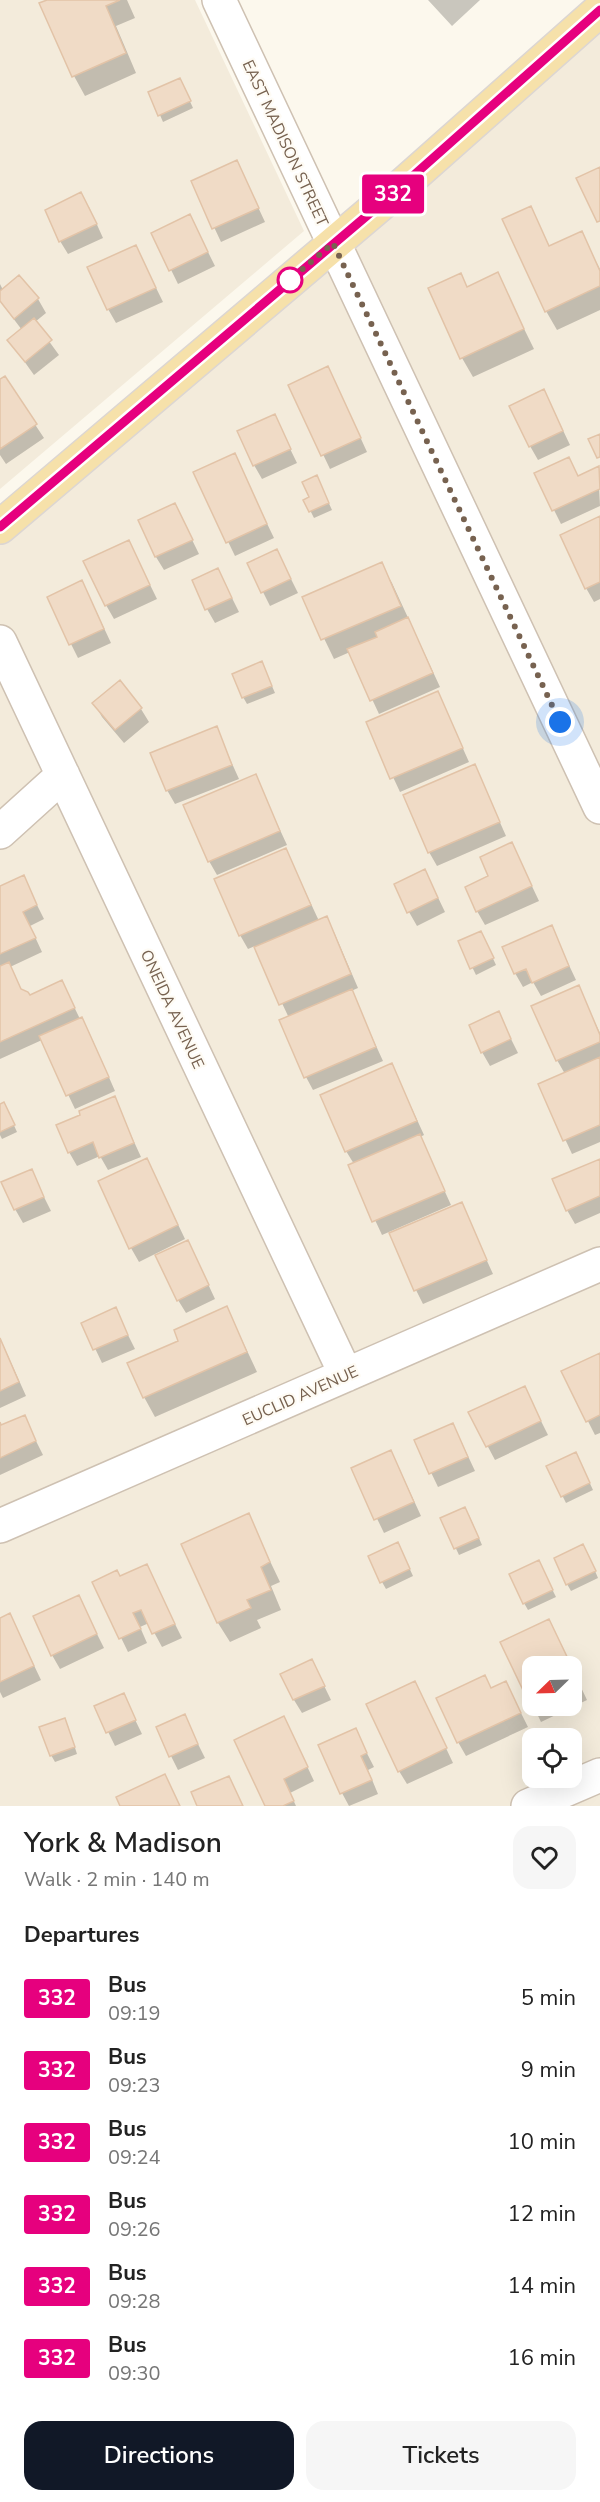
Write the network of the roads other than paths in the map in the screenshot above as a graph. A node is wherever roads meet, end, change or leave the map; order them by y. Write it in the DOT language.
graph roads {
  1 [pos="219,0"];
  2 [pos="600,10"];
  3 [pos="333,243"];
  4 [pos="0,527"];
  5 [pos="0,642"];
  6 [pos="590,759"];
  7 [pos="63,775"];
  8 [pos="600,807"];
  9 [pos="0,832"];
  10 [pos="600,1264"];
  11 [pos="346,1375"];
  12 [pos="0,1526"];
  13 [pos="600,1775"];
  14 [pos="528,1806"];
  1 -- 3 [label="street, EAST MADISON STREET"];
  2 -- 3 [label="main road"];
  3 -- 4 [label="main road"];
  3 -- 6 [label="street, EAST MADISON STREET"];
  5 -- 7 [label="street, ONEIDA AVENUE"];
  6 -- 8 [label="street, EAST MADISON STREET"];
  7 -- 9 [label="street"];
  7 -- 11 [label="street, ONEIDA AVENUE"];
  10 -- 11 [label="street, EUCLID AVENUE"];
  11 -- 12 [label="street, EUCLID AVENUE"];
  13 -- 14 [label="street"];
}
